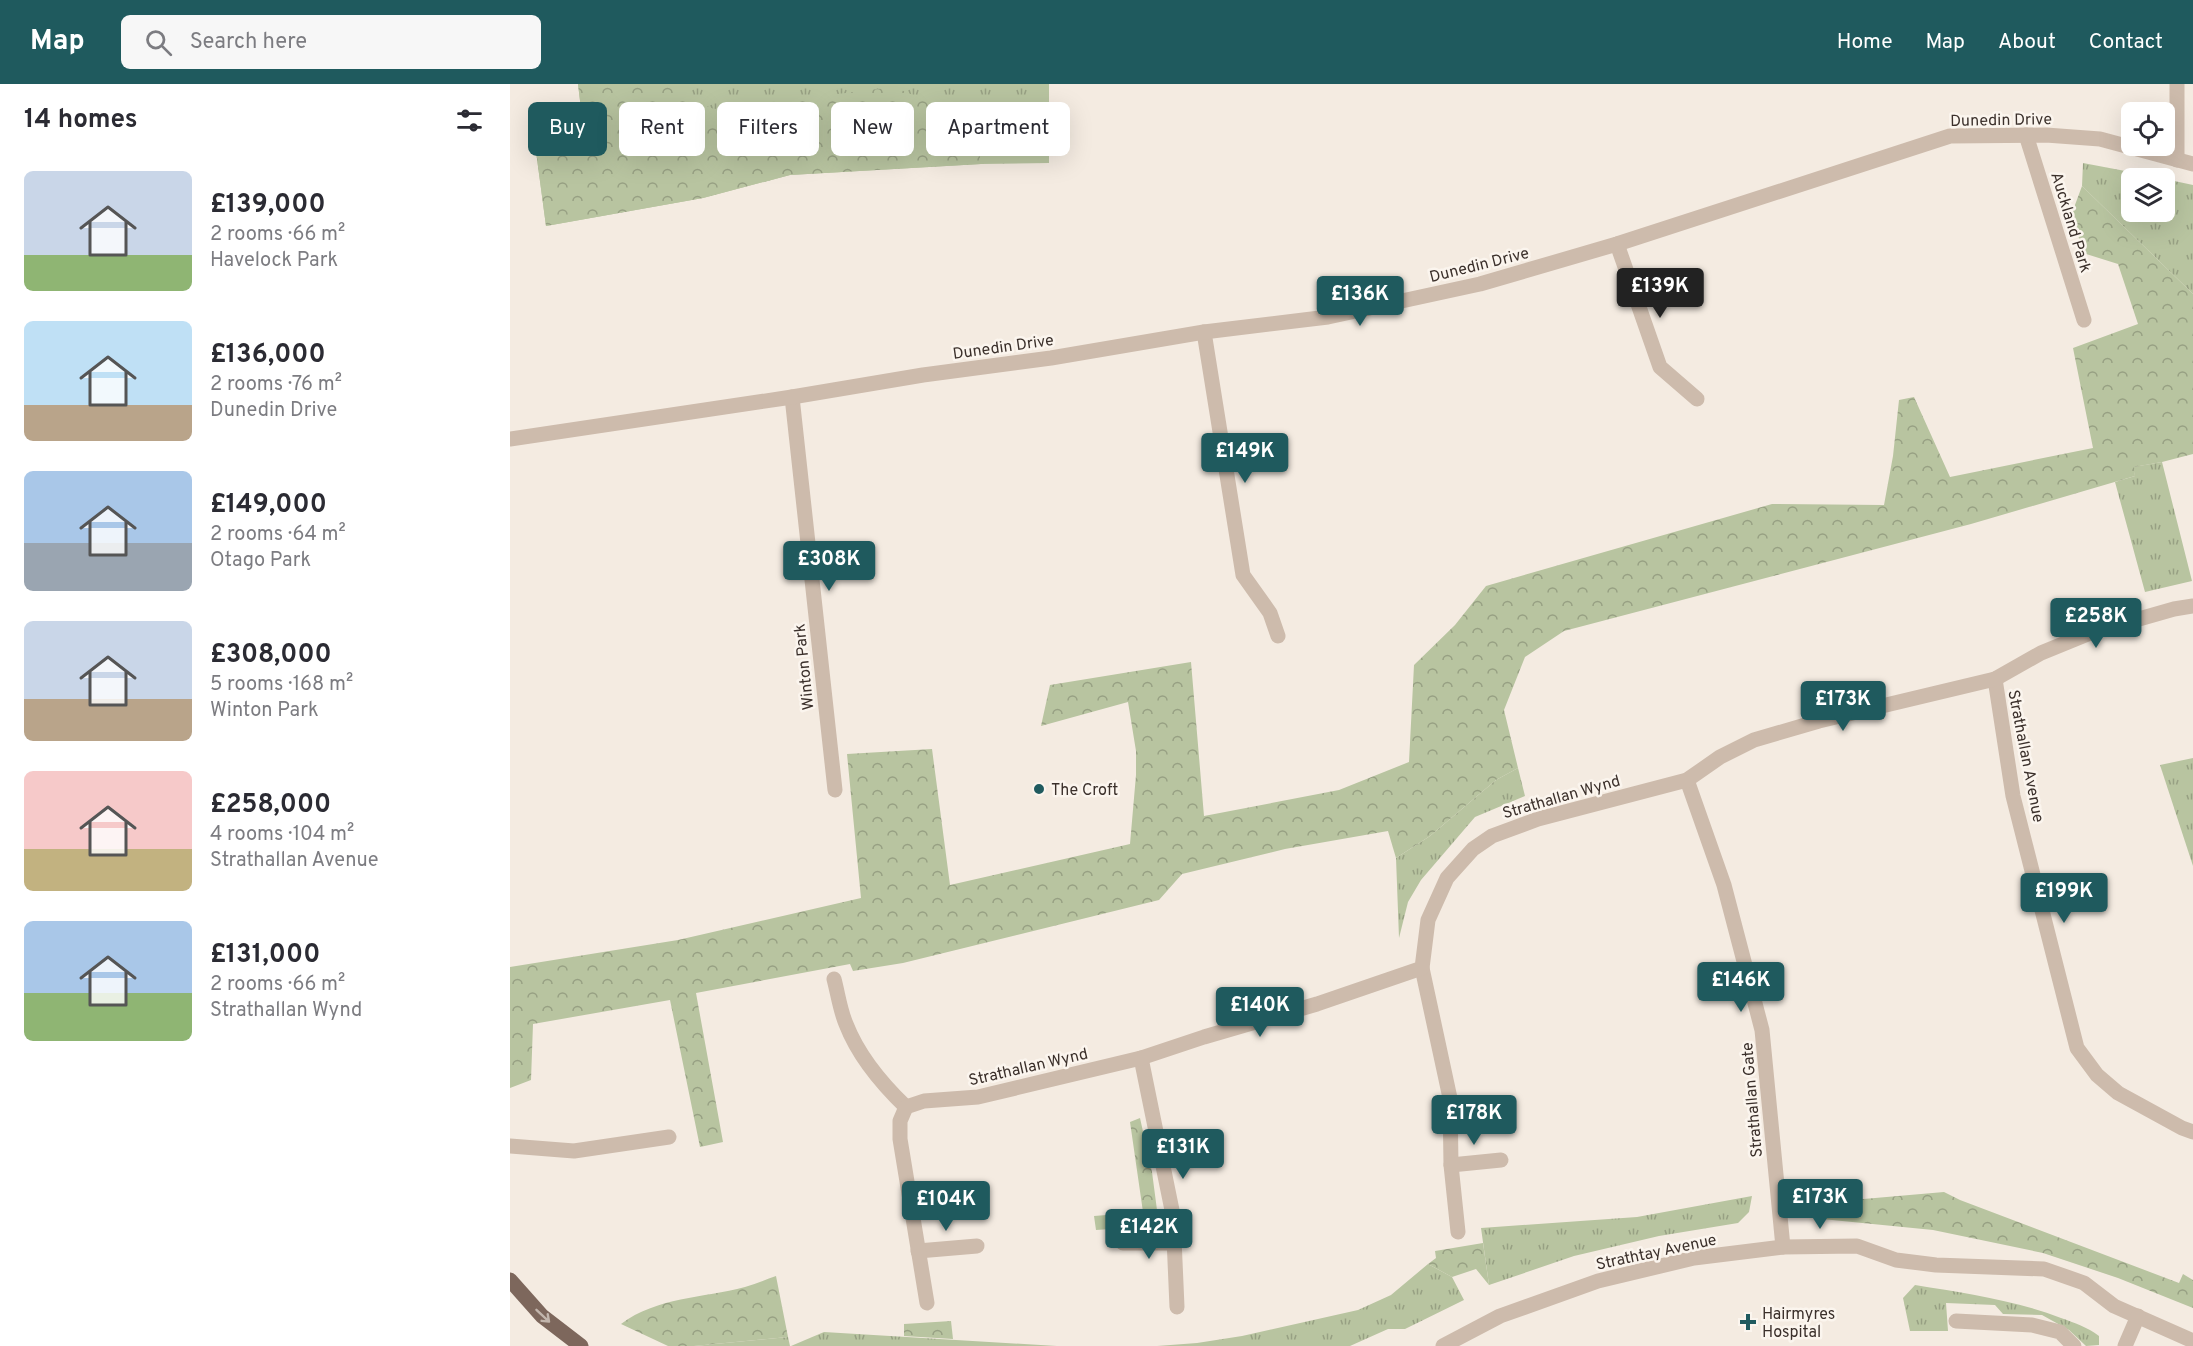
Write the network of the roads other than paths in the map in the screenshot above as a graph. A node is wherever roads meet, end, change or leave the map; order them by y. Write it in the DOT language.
graph roads {
  1 [pos="2177,84"];
  2 [pos="2026,135"];
  3 [pos="2177,160"];
  4 [pos="2193,164"];
  5 [pos="1617,244"];
  6 [pos="2084,320"];
  7 [pos="1204,332"];
  8 [pos="792,397"];
  9 [pos="1697,399"];
  10 [pos="510,440"];
  11 [pos="2193,606"];
  12 [pos="1278,636"];
  13 [pos="1995,679"];
  14 [pos="1687,780"];
  15 [pos="835,790"];
  16 [pos="1422,968"];
  17 [pos="834,979"];
  18 [pos="1141,1058"];
  19 [pos="906,1107"];
  20 [pos="2193,1132"];
  21 [pos="669,1137"];
  22 [pos="510,1146"];
  23 [pos="1501,1160"];
  24 [pos="1451,1165"];
  25 [pos="1458,1232"];
  26 [pos="1123,1243"];
  27 [pos="1174,1243"];
  28 [pos="977,1246"];
  29 [pos="1783,1247"];
  30 [pos="918,1251"];
  31 [pos="510,1280"];
  32 [pos="927,1304"];
  33 [pos="1177,1307"];
  34 [pos="2138,1316"];
  35 [pos="1956,1322"];
  36 [pos="2193,1341"];
  37 [pos="581,1346"];
  38 [pos="1443,1346"];
  39 [pos="2074,1346"];
  40 [pos="2125,1346"];
  1 -- 3 [label="street"];
  2 -- 3 [label="street, Dunedin Drive"];
  2 -- 5 [label="street, Dunedin Drive"];
  2 -- 6 [label="street, Auckland Park"];
  3 -- 4 [label="street, Dunedin Drive"];
  5 -- 7 [label="street, Dunedin Drive"];
  5 -- 9 [label="street"];
  7 -- 8 [label="street, Dunedin Drive"];
  7 -- 12 [label="street"];
  8 -- 10 [label="street, Dunedin Drive"];
  8 -- 15 [label="street, Winton Park"];
  11 -- 13 [label="street, Strathallan Avenue"];
  13 -- 14 [label="street, Strathallan Avenue"];
  13 -- 20 [label="street, Strathallan Avenue"];
  14 -- 16 [label="street, Strathallan Wynd"];
  14 -- 29 [label="street, Strathallan Gate"];
  16 -- 18 [label="street, Strathallan Wynd"];
  16 -- 24 [label="street, Strathallan Wynd"];
  17 -- 19 [label="street"];
  18 -- 19 [label="street, Strathallan Wynd"];
  18 -- 27 [label="street"];
  19 -- 30 [label="street"];
  21 -- 22 [label="street"];
  23 -- 24 [label="street"];
  24 -- 25 [label="street, Strathallan Wynd"];
  26 -- 27 [label="street"];
  27 -- 33 [label="street"];
  28 -- 30 [label="street"];
  29 -- 34 [label="street, Strathtay Avenue"];
  29 -- 38 [label="street, Strathtay Avenue"];
  30 -- 32 [label="street"];
  31 -- 37 [label="main road, one-way"];
  34 -- 36 [label="street, Strathtay Avenue"];
  34 -- 40 [label="street"];
  35 -- 39 [label="street"];
}
